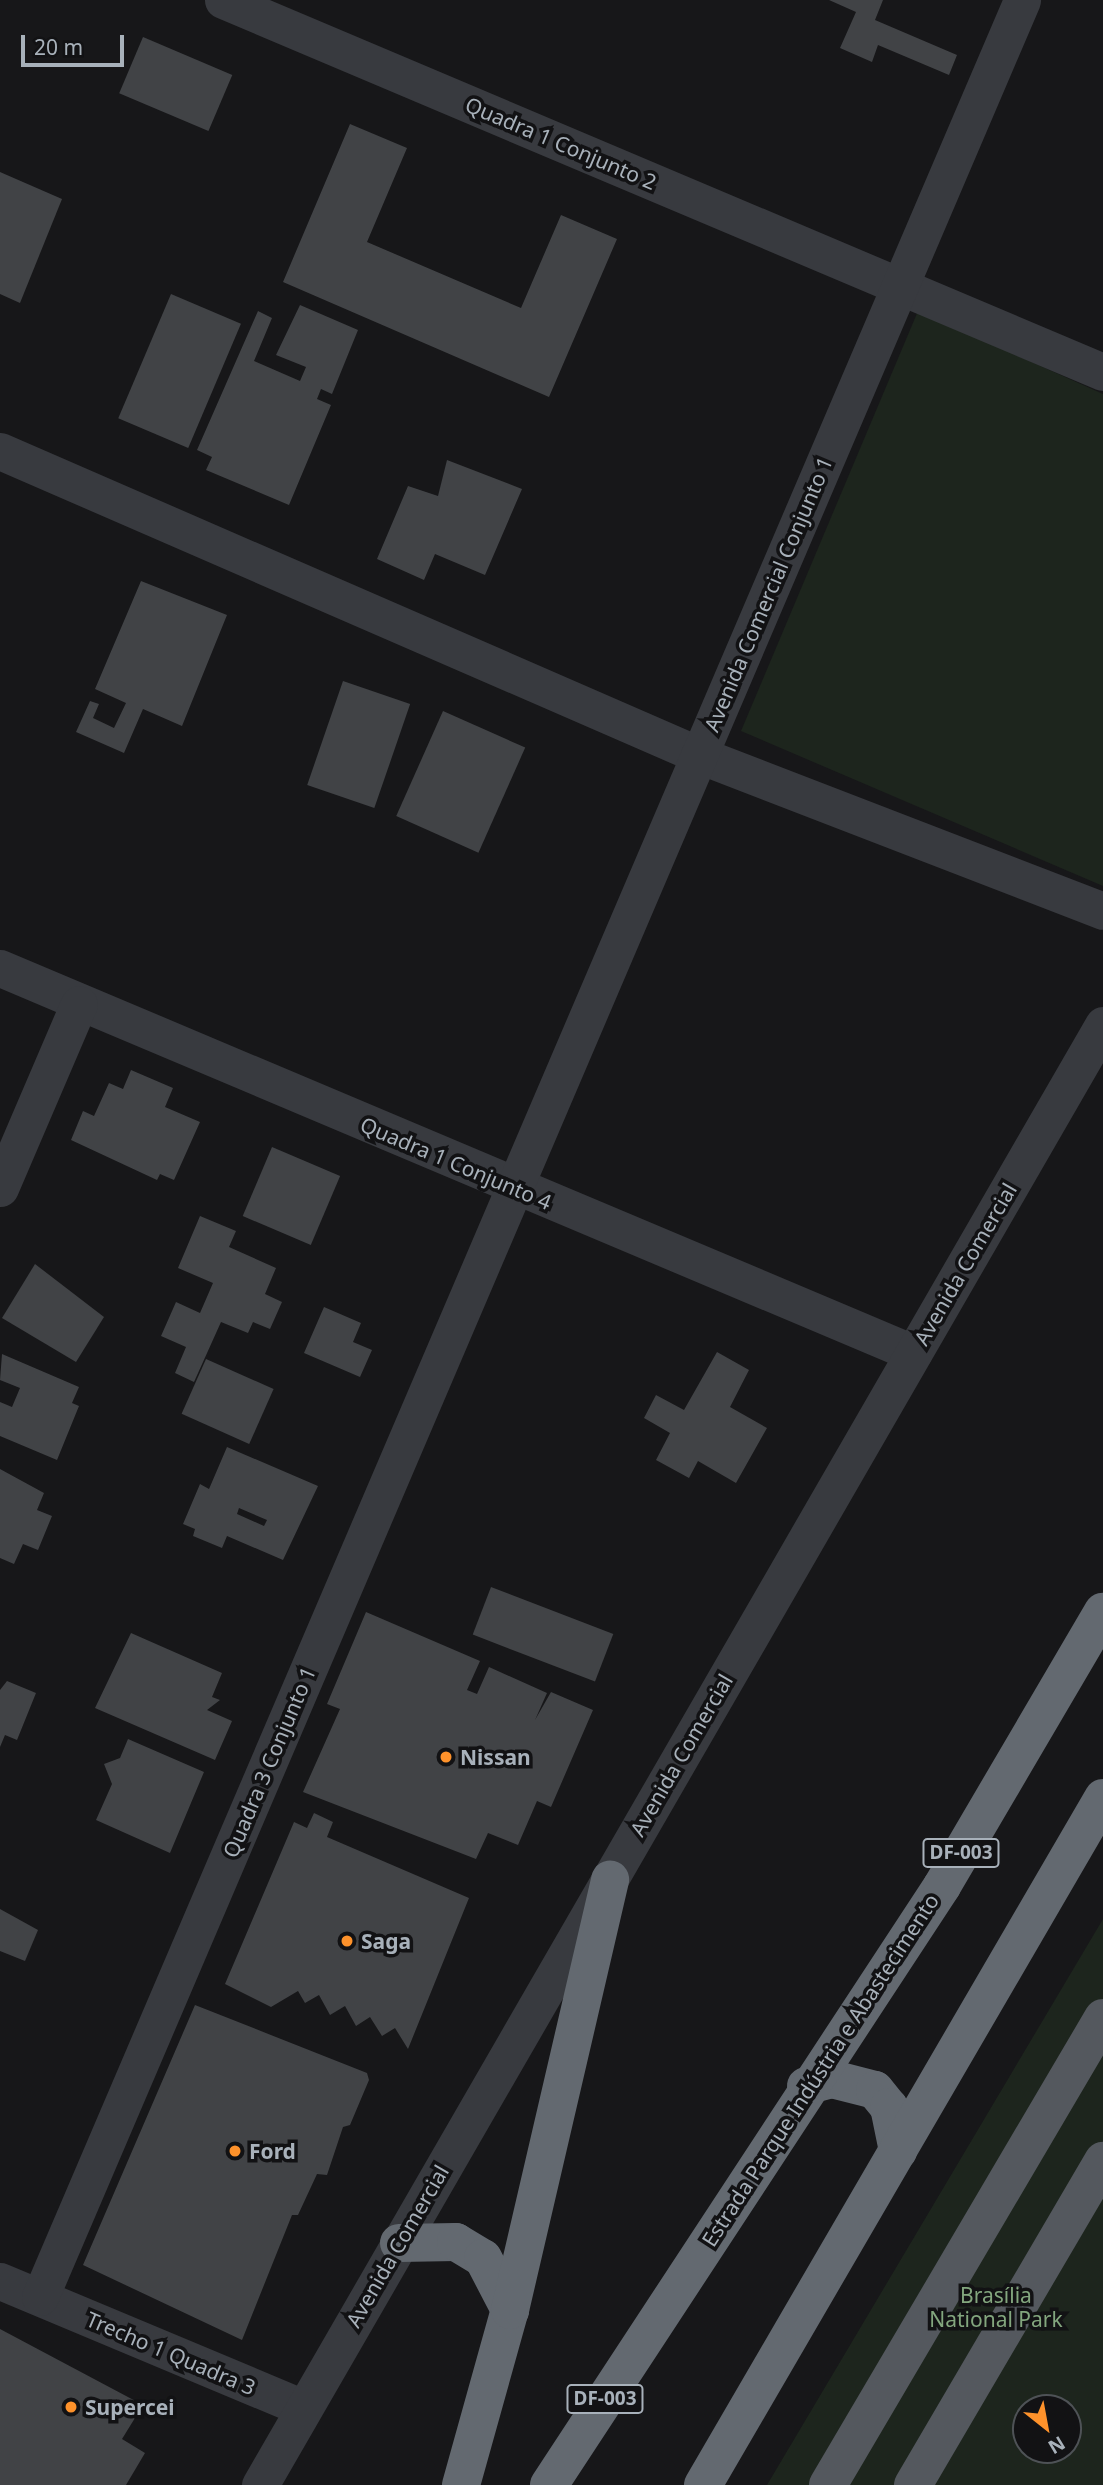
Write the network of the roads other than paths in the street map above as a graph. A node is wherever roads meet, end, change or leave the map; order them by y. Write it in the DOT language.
graph roads {
  1 [pos="223,0"];
  2 [pos="1022,0"];
  3 [pos="899,287"];
  4 [pos="1103,372"];
  5 [pos="0,452"];
  6 [pos="699,755"];
  7 [pos="1103,911"];
  8 [pos="0,968"];
  9 [pos="79,1004"];
  10 [pos="1103,1025"];
  11 [pos="0,1188"];
  12 [pos="515,1188"];
  13 [pos="913,1353"];
  14 [pos="1103,1612"];
  15 [pos="1103,1798"];
  16 [pos="610,1879"];
  17 [pos="1103,2018"];
  18 [pos="806,2086"];
  19 [pos="898,2151"];
  20 [pos="1103,2161"];
  21 [pos="399,2243"];
  22 [pos="0,2281"];
  23 [pos="40,2297"];
  24 [pos="510,2310"];
  25 [pos="303,2408"];
  26 [pos="260,2485"];
  27 [pos="461,2485"];
  28 [pos="549,2485"];
  29 [pos="703,2485"];
  30 [pos="828,2485"];
  31 [pos="913,2485"];
  1 -- 3 [label="street, Quadra 1 Conjunto 2"];
  2 -- 3 [label="street, Avenida Comercial Conjunto 1"];
  3 -- 4 [label="street, Quadra 1 Conjunto 2"];
  3 -- 6 [label="street, Avenida Comercial Conjunto 1"];
  5 -- 6 [label="street"];
  6 -- 7 [label="street"];
  6 -- 12 [label="street, Avenida Comercial Conjunto 1"];
  8 -- 9 [label="street, Quadra 1 Conjunto 4"];
  9 -- 11 [label="street"];
  9 -- 12 [label="street, Quadra 1 Conjunto 4"];
  10 -- 13 [label="street, Avenida Comercial"];
  12 -- 13 [label="street, Quadra 1 Conjunto 4"];
  12 -- 23 [label="street, Quadra 3 Conjunto 1"];
  13 -- 16 [label="street, Avenida Comercial"];
  14 -- 18 [label="highway, Estrada Parque Indústria e Abastecimento / DF-003"];
  15 -- 19 [label="highway"];
  16 -- 21 [label="street, Avenida Comercial"];
  16 -- 24 [label="highway"];
  17 -- 30 [label="main road"];
  18 -- 19 [label="highway"];
  18 -- 28 [label="highway, Estrada Parque Indústria e Abastecimento / DF-003"];
  19 -- 29 [label="highway"];
  20 -- 31 [label="main road"];
  21 -- 24 [label="highway"];
  21 -- 25 [label="street, Avenida Comercial"];
  22 -- 23 [label="street"];
  23 -- 25 [label="street, Trecho 1 Quadra 3"];
  24 -- 27 [label="highway"];
  25 -- 26 [label="street, Avenida Comercial"];
}
